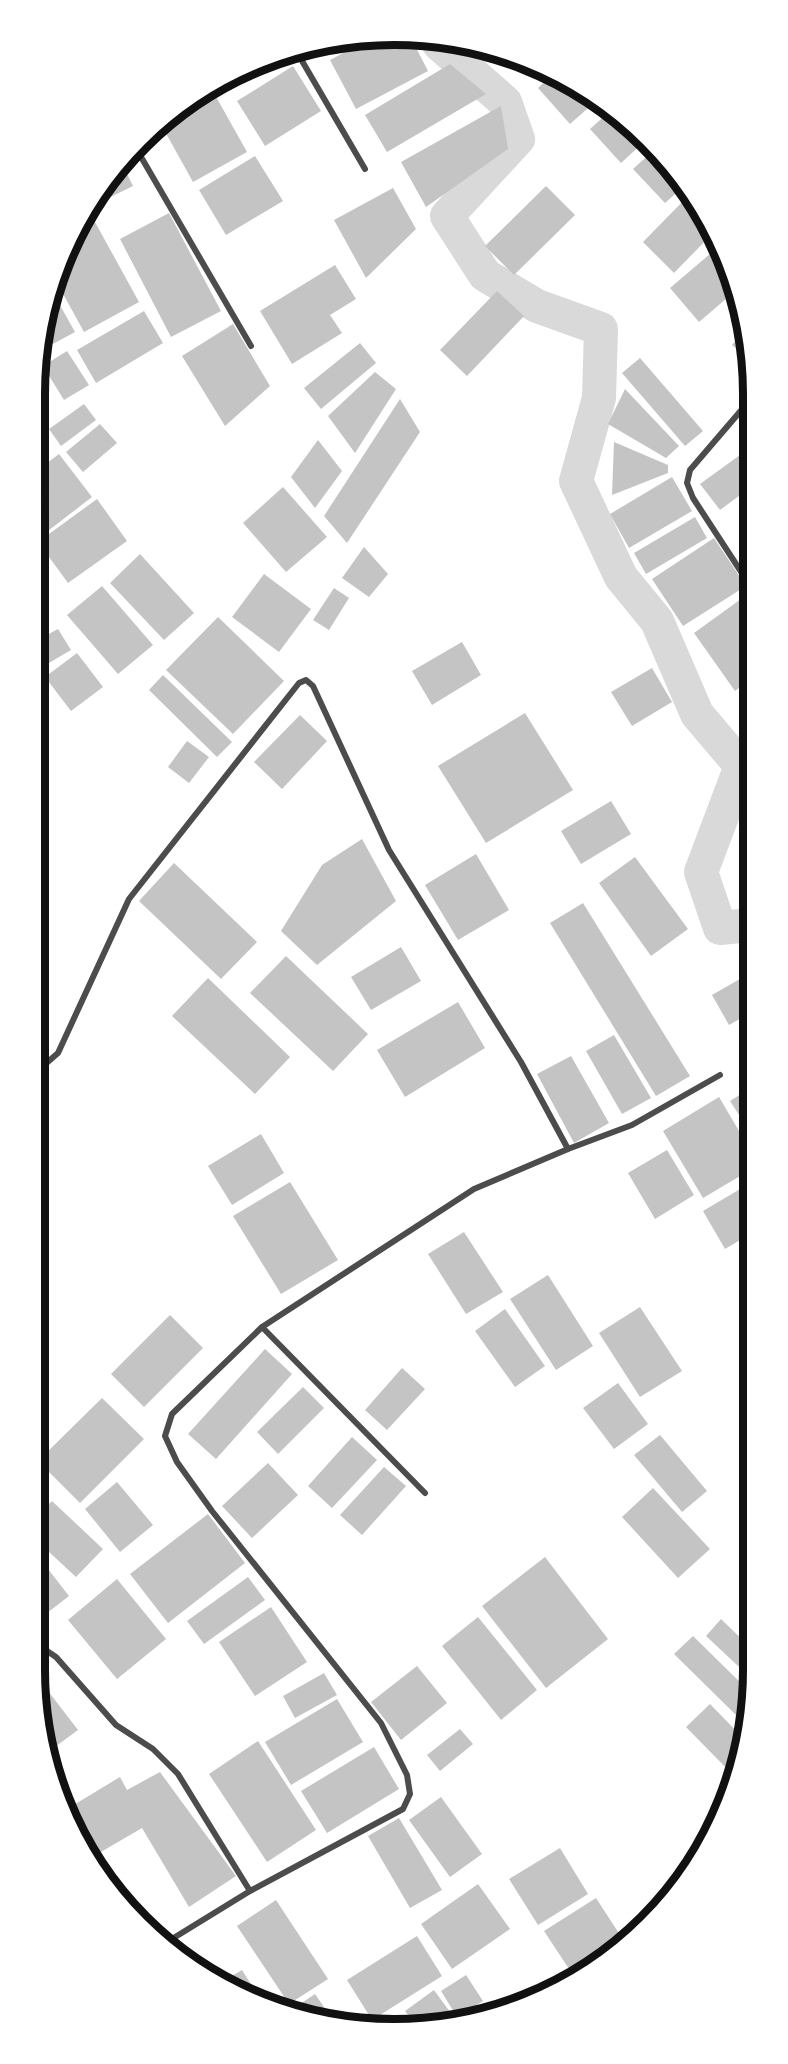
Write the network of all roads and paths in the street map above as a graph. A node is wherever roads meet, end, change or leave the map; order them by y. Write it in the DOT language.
graph roads {
  1 [pos="300,58"];
  2 [pos="140,155"];
  3 [pos="365,169"];
  4 [pos="251,346"];
  5 [pos="743,408"];
  6 [pos="743,575"];
  7 [pos="45,1064"];
  8 [pos="720,1075"];
  9 [pos="567,1149"];
  10 [pos="262,1327"];
  11 [pos="424,1493"];
  12 [pos="45,1650"];
  13 [pos="250,1891"];
  14 [pos="172,1938"];
  1 -- 3 [label="street"];
  2 -- 4 [label="street"];
  5 -- 6 [label="street"];
  7 -- 9 [label="street"];
  8 -- 9 [label="street"];
  9 -- 10 [label="street"];
  10 -- 11 [label="street"];
  10 -- 13 [label="street"];
  12 -- 13 [label="street"];
  13 -- 14 [label="street"];
}
